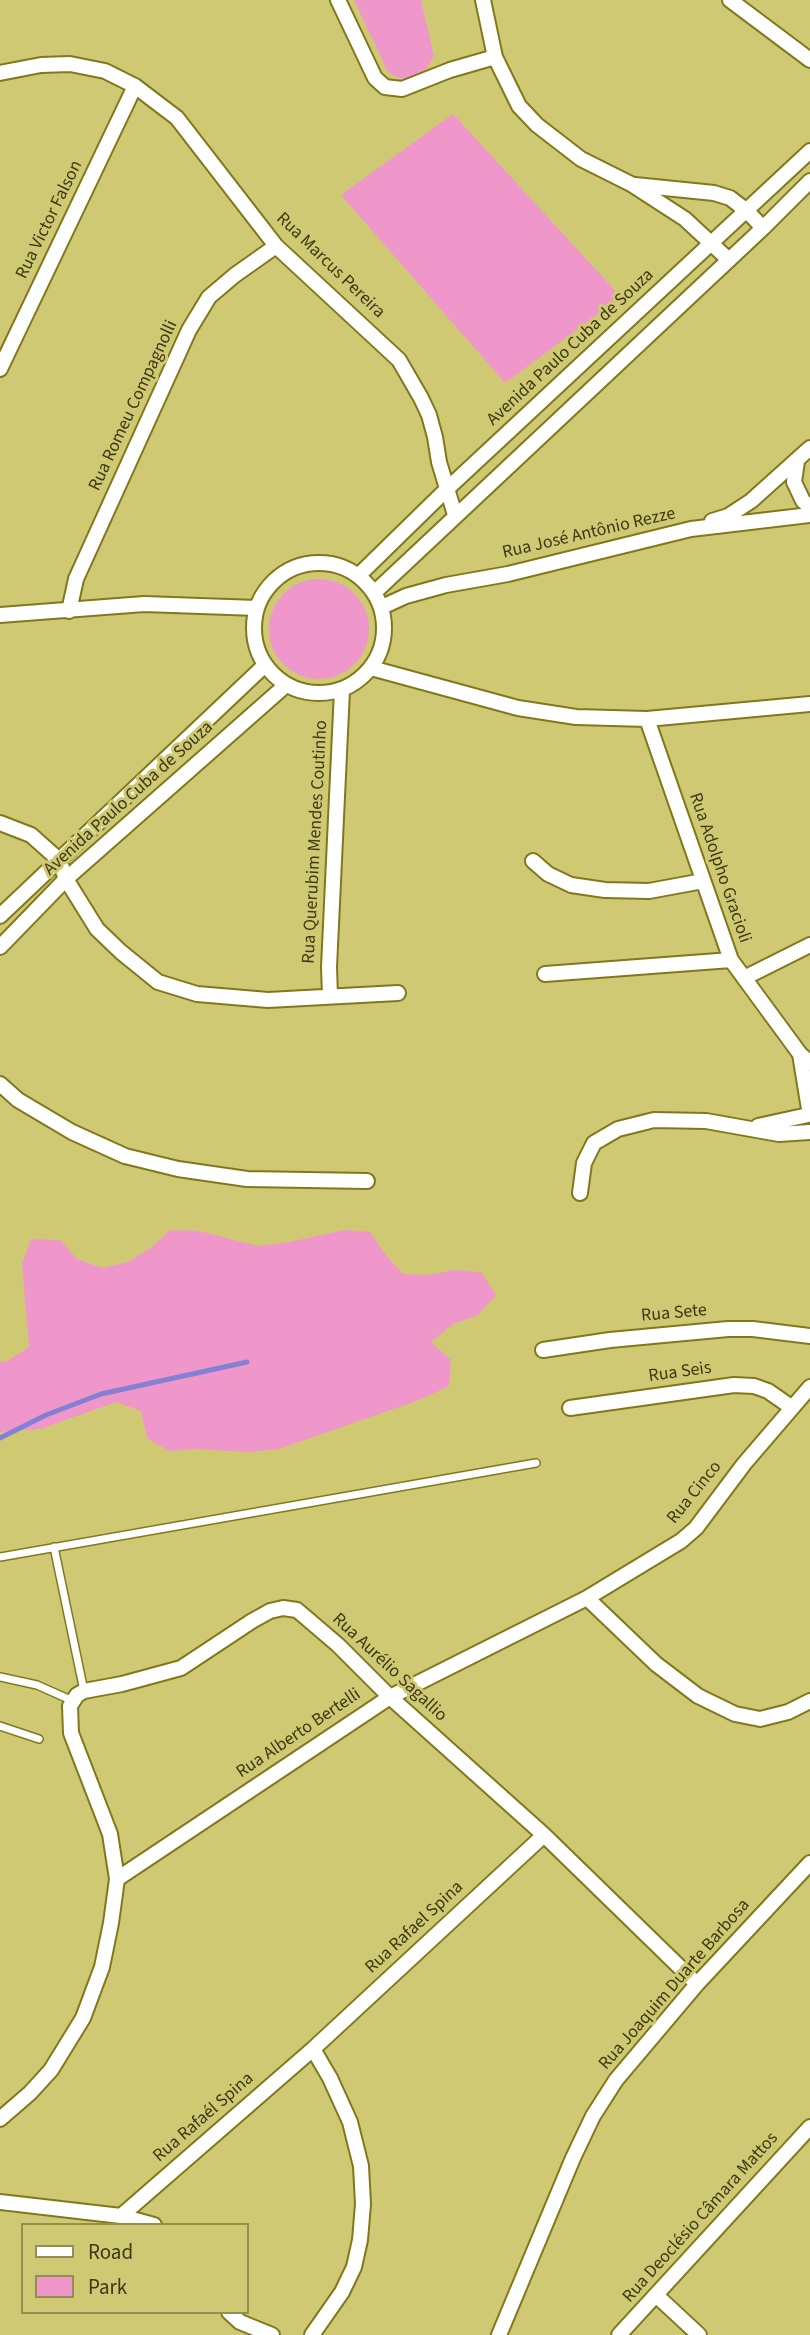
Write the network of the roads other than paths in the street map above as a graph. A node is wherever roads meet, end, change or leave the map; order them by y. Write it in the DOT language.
graph roads {
  1 [pos="338,0"];
  2 [pos="483,0"];
  3 [pos="730,0"];
  4 [pos="495,57"];
  5 [pos="810,60"];
  6 [pos="0,73"];
  7 [pos="135,86"];
  8 [pos="810,151"];
  9 [pos="810,181"];
  10 [pos="631,184"];
  11 [pos="747,211"];
  12 [pos="763,228"];
  13 [pos="713,243"];
  14 [pos="276,246"];
  15 [pos="729,260"];
  16 [pos="0,369"];
  17 [pos="810,448"];
  18 [pos="797,461"];
  19 [pos="446,490"];
  20 [pos="810,508"];
  21 [pos="455,515"];
  22 [pos="810,515"];
  23 [pos="691,529"];
  24 [pos="359,575"];
  25 [pos="375,592"];
  26 [pos="382,607"];
  27 [pos="257,608"];
  28 [pos="69,611"];
  29 [pos="0,615"];
  30 [pos="265,665"];
  31 [pos="372,668"];
  32 [pos="286,685"];
  33 [pos="342,690"];
  34 [pos="810,704"];
  35 [pos="647,719"];
  36 [pos="0,823"];
  37 [pos="59,860"];
  38 [pos="533,861"];
  39 [pos="66,879"];
  40 [pos="703,881"];
  41 [pos="0,916"];
  42 [pos="810,944"];
  43 [pos="0,947"];
  44 [pos="731,960"];
  45 [pos="544,974"];
  46 [pos="744,978"];
  47 [pos="398,993"];
  48 [pos="330,996"];
  49 [pos="805,1058"];
  50 [pos="0,1084"];
  51 [pos="809,1114"];
  52 [pos="746,1128"];
  53 [pos="810,1132"];
  54 [pos="367,1181"];
  55 [pos="580,1193"];
  56 [pos="810,1336"];
  57 [pos="542,1350"];
  58 [pos="810,1387"];
  59 [pos="570,1408"];
  60 [pos="791,1408"];
  61 [pos="536,1463"];
  62 [pos="54,1547"];
  63 [pos="0,1557"];
  64 [pos="587,1598"];
  65 [pos="0,1677"];
  66 [pos="78,1696"];
  67 [pos="390,1697"];
  68 [pos="810,1701"];
  69 [pos="0,1726"];
  70 [pos="39,1740"];
  71 [pos="544,1835"];
  72 [pos="810,1863"];
  73 [pos="117,1879"];
  74 [pos="697,1984"];
  75 [pos="313,2049"];
  76 [pos="0,2119"];
  77 [pos="810,2127"];
  78 [pos="0,2202"];
  79 [pos="121,2216"];
  80 [pos="147,2223"];
  81 [pos="657,2296"];
  82 [pos="231,2314"];
  83 [pos="272,2335"];
  84 [pos="312,2335"];
  85 [pos="499,2335"];
  86 [pos="620,2335"];
  87 [pos="699,2335"];
  1 -- 4 [label="street"];
  2 -- 4 [label="street"];
  3 -- 5 [label="street"];
  4 -- 10 [label="street"];
  6 -- 7 [label="street, Rua Marcus Pereira"];
  7 -- 14 [label="street, Rua Marcus Pereira"];
  7 -- 16 [label="street, Rua Victor Falson"];
  8 -- 11 [label="street, Avenida Paulo Cuba de Souza"];
  9 -- 12 [label="street"];
  10 -- 11 [label="street"];
  10 -- 13 [label="street"];
  11 -- 12 [label="street"];
  11 -- 13 [label="street, Avenida Paulo Cuba de Souza"];
  12 -- 15 [label="street"];
  13 -- 15 [label="street"];
  13 -- 19 [label="street, Avenida Paulo Cuba de Souza"];
  14 -- 19 [label="street, Rua Marcus Pereira"];
  14 -- 28 [label="street, Rua Romeu Compagnolli"];
  15 -- 21 [label="street"];
  17 -- 18 [label="street"];
  18 -- 20 [label="street"];
  18 -- 23 [label="street"];
  19 -- 21 [label="street, Rua Marcus Pereira"];
  19 -- 24 [label="street, Avenida Paulo Cuba de Souza"];
  21 -- 25 [label="street"];
  22 -- 23 [label="street, Rua José Antônio Rezze"];
  23 -- 26 [label="street, Rua José Antônio Rezze"];
  24 -- 25 [label="street"];
  24 -- 27 [label="street"];
  25 -- 26 [label="street"];
  26 -- 31 [label="street"];
  27 -- 28 [label="street"];
  27 -- 30 [label="street"];
  28 -- 29 [label="street"];
  30 -- 32 [label="street"];
  30 -- 37 [label="street, Avenida Paulo Cuba de Souza"];
  31 -- 33 [label="street"];
  31 -- 35 [label="street"];
  32 -- 33 [label="street"];
  32 -- 39 [label="street, Avenida Paulo Cuba de Souza"];
  33 -- 48 [label="street, Rua Querubim Mendes Coutinho"];
  34 -- 35 [label="street"];
  35 -- 40 [label="street, Rua Adolpho Gracioli"];
  36 -- 37 [label="street"];
  37 -- 39 [label="street"];
  37 -- 41 [label="street, Avenida Paulo Cuba de Souza"];
  38 -- 40 [label="street"];
  39 -- 43 [label="street, Avenida Paulo Cuba de Souza"];
  39 -- 48 [label="street"];
  40 -- 44 [label="street, Rua Adolpho Gracioli"];
  42 -- 46 [label="street"];
  44 -- 45 [label="street"];
  44 -- 46 [label="street, Rua Adolpho Gracioli"];
  46 -- 49 [label="street, Rua Adolpho Gracioli"];
  47 -- 48 [label="street"];
  49 -- 51 [label="street, Rua Adolpho Gracioli"];
  50 -- 54 [label="street"];
  51 -- 52 [label="street"];
  52 -- 53 [label="street"];
  52 -- 55 [label="street"];
  56 -- 57 [label="street, Rua Sete"];
  58 -- 60 [label="street, Rua Cinco"];
  59 -- 60 [label="street, Rua Seis"];
  60 -- 64 [label="street, Rua Cinco"];
  61 -- 62 [label="lane"];
  62 -- 63 [label="lane"];
  62 -- 66 [label="lane"];
  64 -- 67 [label="street, Rua Alberto Bertelli"];
  64 -- 68 [label="street"];
  65 -- 66 [label="lane"];
  66 -- 67 [label="street, Rua Aurélio Sagallio"];
  66 -- 73 [label="street"];
  67 -- 71 [label="street, Rua Aurélio Sagallio"];
  67 -- 73 [label="street, Rua Alberto Bertelli"];
  69 -- 70 [label="lane"];
  71 -- 74 [label="street, Rua Aurélio Sagallio"];
  71 -- 75 [label="street, Rua Rafael Spina"];
  72 -- 74 [label="street, Rua Joaquim Duarte Barbosa"];
  73 -- 76 [label="street"];
  74 -- 85 [label="street, Rua Joaquim Duarte Barbosa"];
  75 -- 79 [label="street, Rua Rafaél Spina"];
  75 -- 84 [label="street"];
  77 -- 81 [label="street, Rua Deoclésio Câmara Mattos"];
  78 -- 79 [label="street"];
  79 -- 80 [label="street"];
  81 -- 86 [label="street, Rua Deoclésio Câmara Mattos"];
  81 -- 87 [label="street"];
  82 -- 83 [label="street"];
}
